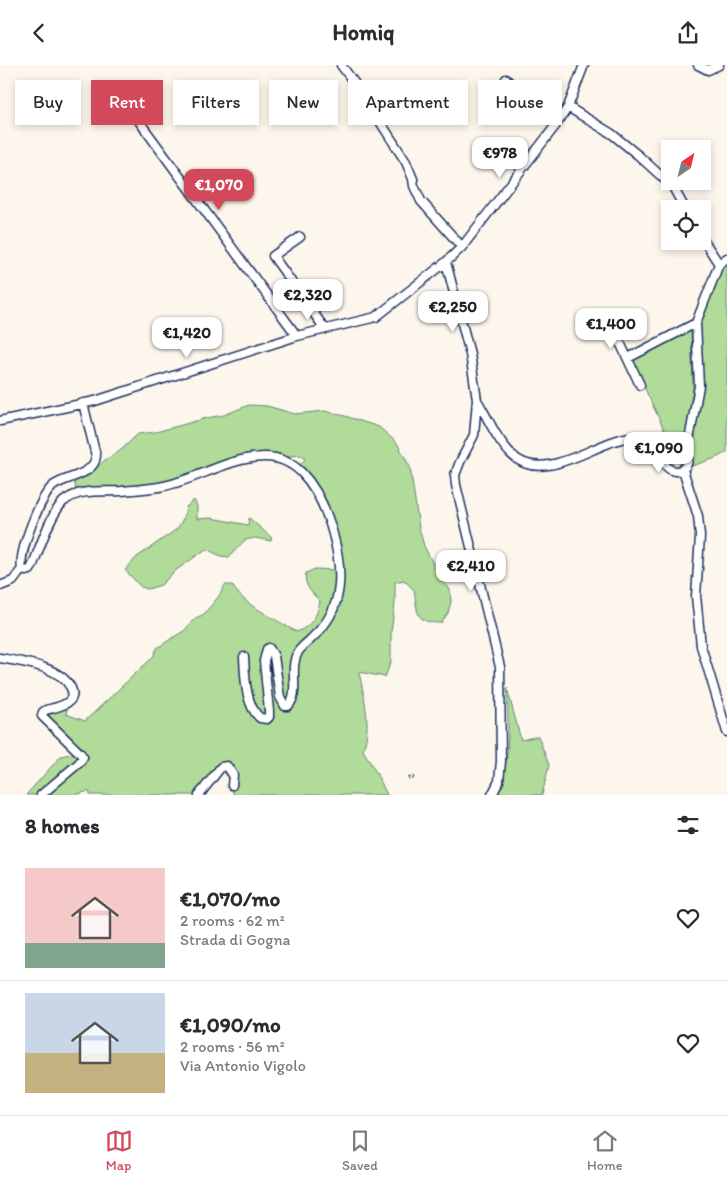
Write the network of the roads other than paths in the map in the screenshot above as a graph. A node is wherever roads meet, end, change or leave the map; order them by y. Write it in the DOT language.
graph roads {
  1 [pos="341,65"];
  2 [pos="584,65"];
  3 [pos="698,65"];
  4 [pos="719,65"];
  5 [pos="568,107"];
  6 [pos="562,116"];
  7 [pos="142,125"];
  8 [pos="556,125"];
  9 [pos="680,200"];
  10 [pos="300,237"];
  11 [pos="462,247"];
  12 [pos="709,250"];
  13 [pos="727,258"];
  14 [pos="446,262"];
  15 [pos="718,264"];
  16 [pos="696,323"];
  17 [pos="325,329"];
  18 [pos="615,332"];
  19 [pos="297,336"];
  20 [pos="628,358"];
  21 [pos="640,385"];
  22 [pos="477,400"];
  23 [pos="83,403"];
  24 [pos="0,421"];
  25 [pos="684,450"];
  26 [pos="666,453"];
  27 [pos="683,470"];
  28 [pos="170,485"];
  29 [pos="162,491"];
  30 [pos="22,569"];
  31 [pos="0,586"];
  32 [pos="244,657"];
  33 [pos="0,658"];
  34 [pos="727,732"];
  35 [pos="232,785"];
  36 [pos="41,795"];
  37 [pos="199,795"];
  38 [pos="492,795"];
  1 -- 11 [label="street"];
  2 -- 5 [label="street"];
  3 -- 4 [label="street"];
  5 -- 6 [label="street"];
  5 -- 9 [label="street"];
  7 -- 19 [label="street"];
  8 -- 11 [label="street"];
  10 -- 17 [label="street"];
  11 -- 14 [label="street"];
  12 -- 15 [label="street"];
  13 -- 15 [label="street"];
  14 -- 17 [label="street"];
  14 -- 22 [label="street"];
  15 -- 16 [label="street"];
  16 -- 20 [label="street"];
  16 -- 25 [label="street"];
  17 -- 19 [label="street"];
  18 -- 20 [label="street"];
  19 -- 23 [label="street"];
  20 -- 21 [label="street"];
  22 -- 26 [label="street"];
  22 -- 38 [label="street"];
  23 -- 24 [label="street"];
  23 -- 30 [label="street"];
  25 -- 26 [label="street"];
  25 -- 27 [label="street"];
  26 -- 27 [label="street"];
  27 -- 34 [label="street"];
  28 -- 29 [label="street"];
  28 -- 30 [label="street"];
  28 -- 32 [label="street"];
  30 -- 31 [label="street"];
  33 -- 36 [label="street"];
  35 -- 37 [label="street"];
}
